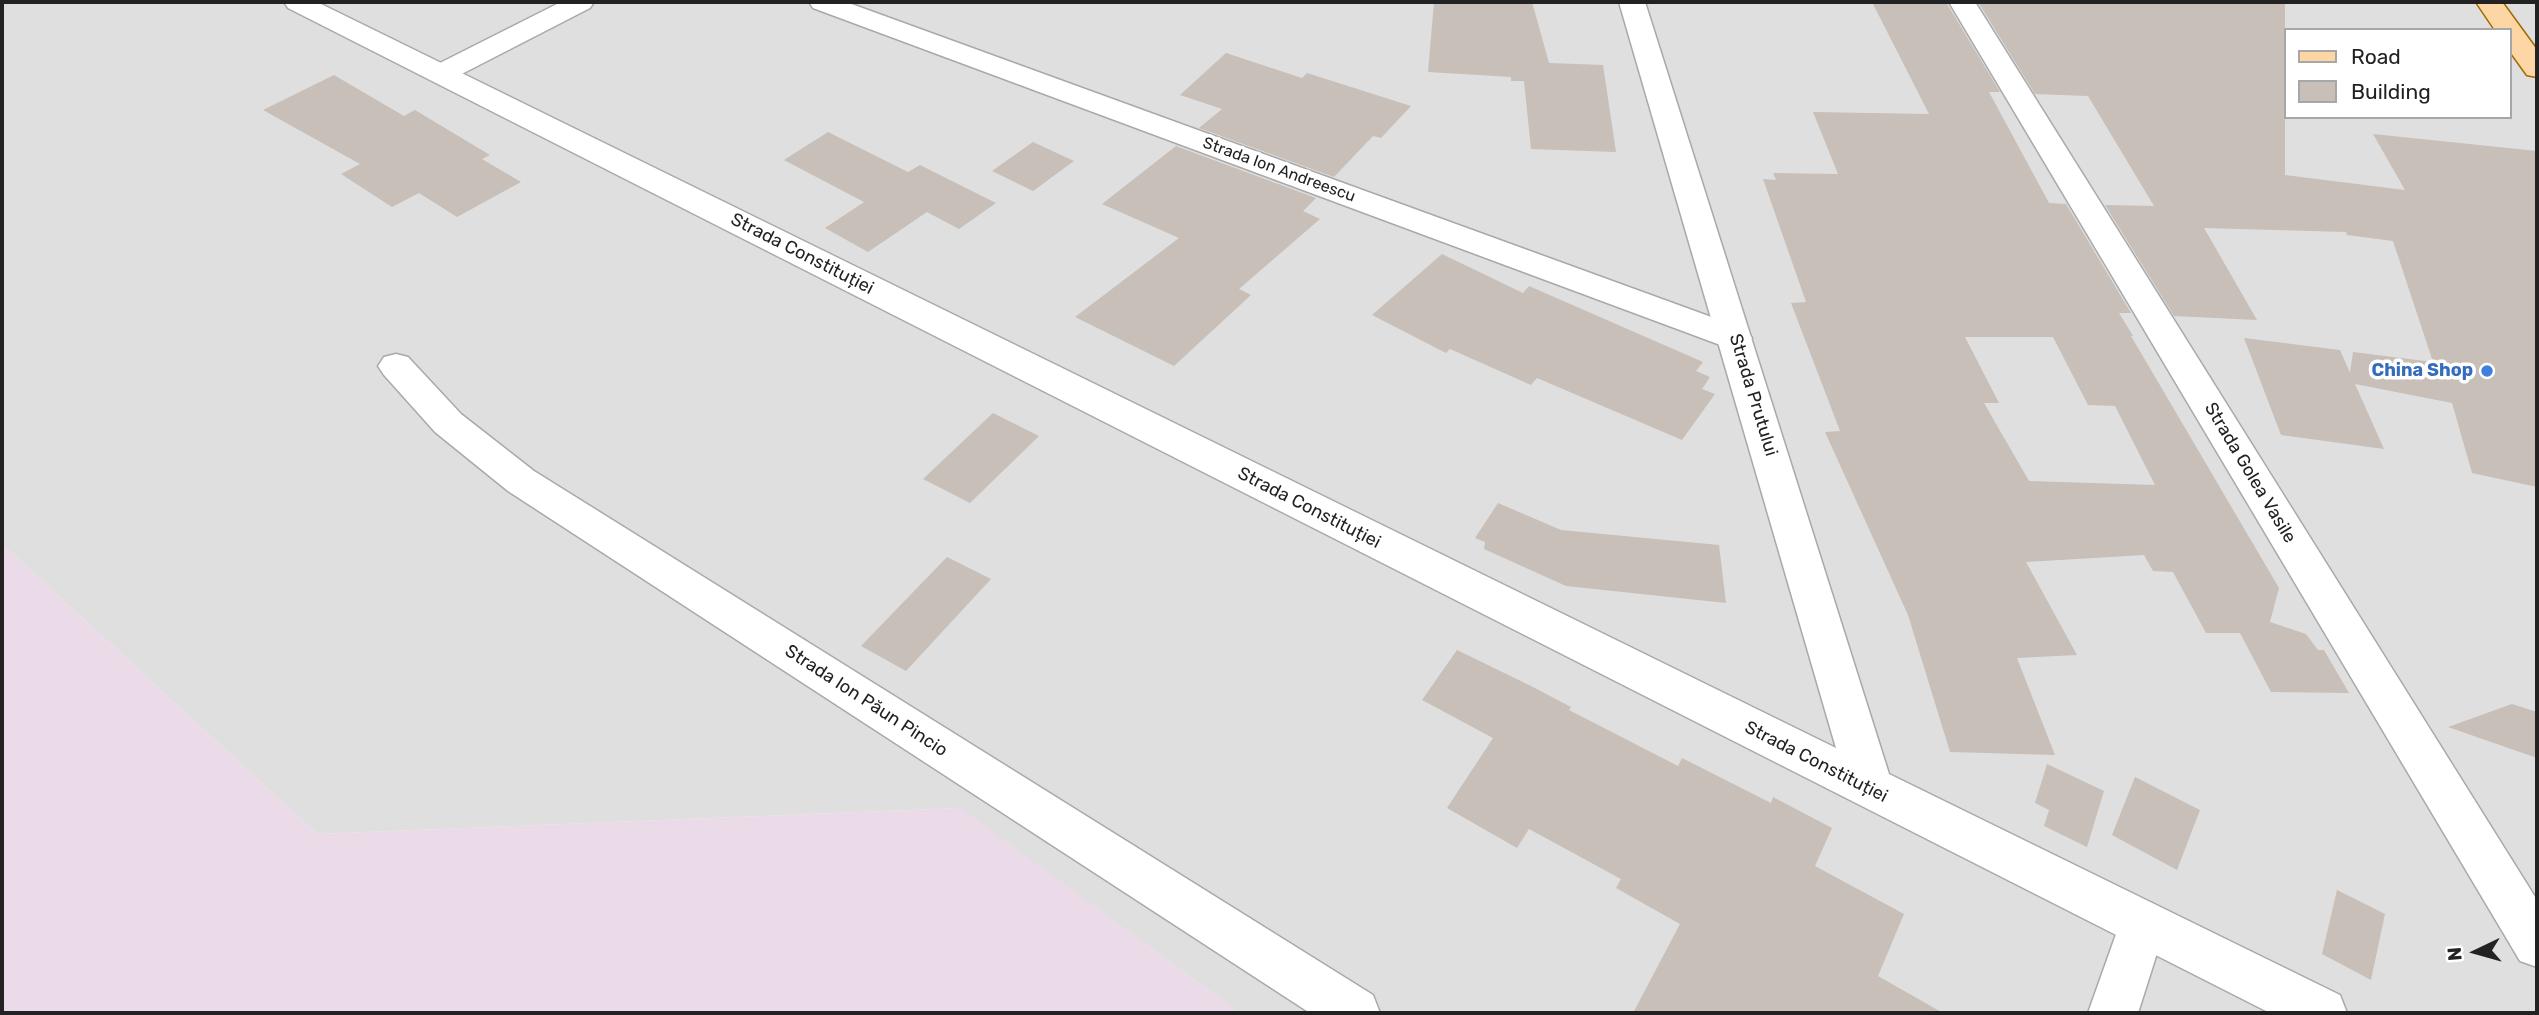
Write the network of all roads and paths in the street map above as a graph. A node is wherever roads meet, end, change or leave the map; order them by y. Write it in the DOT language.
graph roads {
  1 [pos="298,2"];
  2 [pos="581,2"];
  3 [pos="822,2"];
  4 [pos="1632,2"];
  5 [pos="1962,2"];
  6 [pos="2489,2"];
  7 [pos="2508,28"];
  8 [pos="2511,33"];
  9 [pos="2537,69"];
  10 [pos="442,73"];
  11 [pos="1735,338"];
  12 [pos="396,366"];
  13 [pos="1871,789"];
  14 [pos="2142,925"];
  15 [pos="2537,944"];
  16 [pos="1355,1013"];
  17 [pos="2113,1013"];
  18 [pos="2322,1013"];
  1 -- 10 [label="street, Strada Constituției"];
  2 -- 10 [label="street"];
  3 -- 11 [label="street, Strada Ion Andreescu"];
  4 -- 11 [label="street, Strada Prutului"];
  5 -- 15 [label="street, Strada Golea Vasile"];
  6 -- 7 [label="main road"];
  8 -- 9 [label="main road"];
  10 -- 13 [label="street, Strada Constituției"];
  11 -- 13 [label="street, Strada Prutului"];
  12 -- 16 [label="street, Strada Ion Păun Pincio"];
  13 -- 14 [label="street, Strada Constituției"];
  14 -- 17 [label="street"];
  14 -- 18 [label="street, Strada Constituției"];
}
